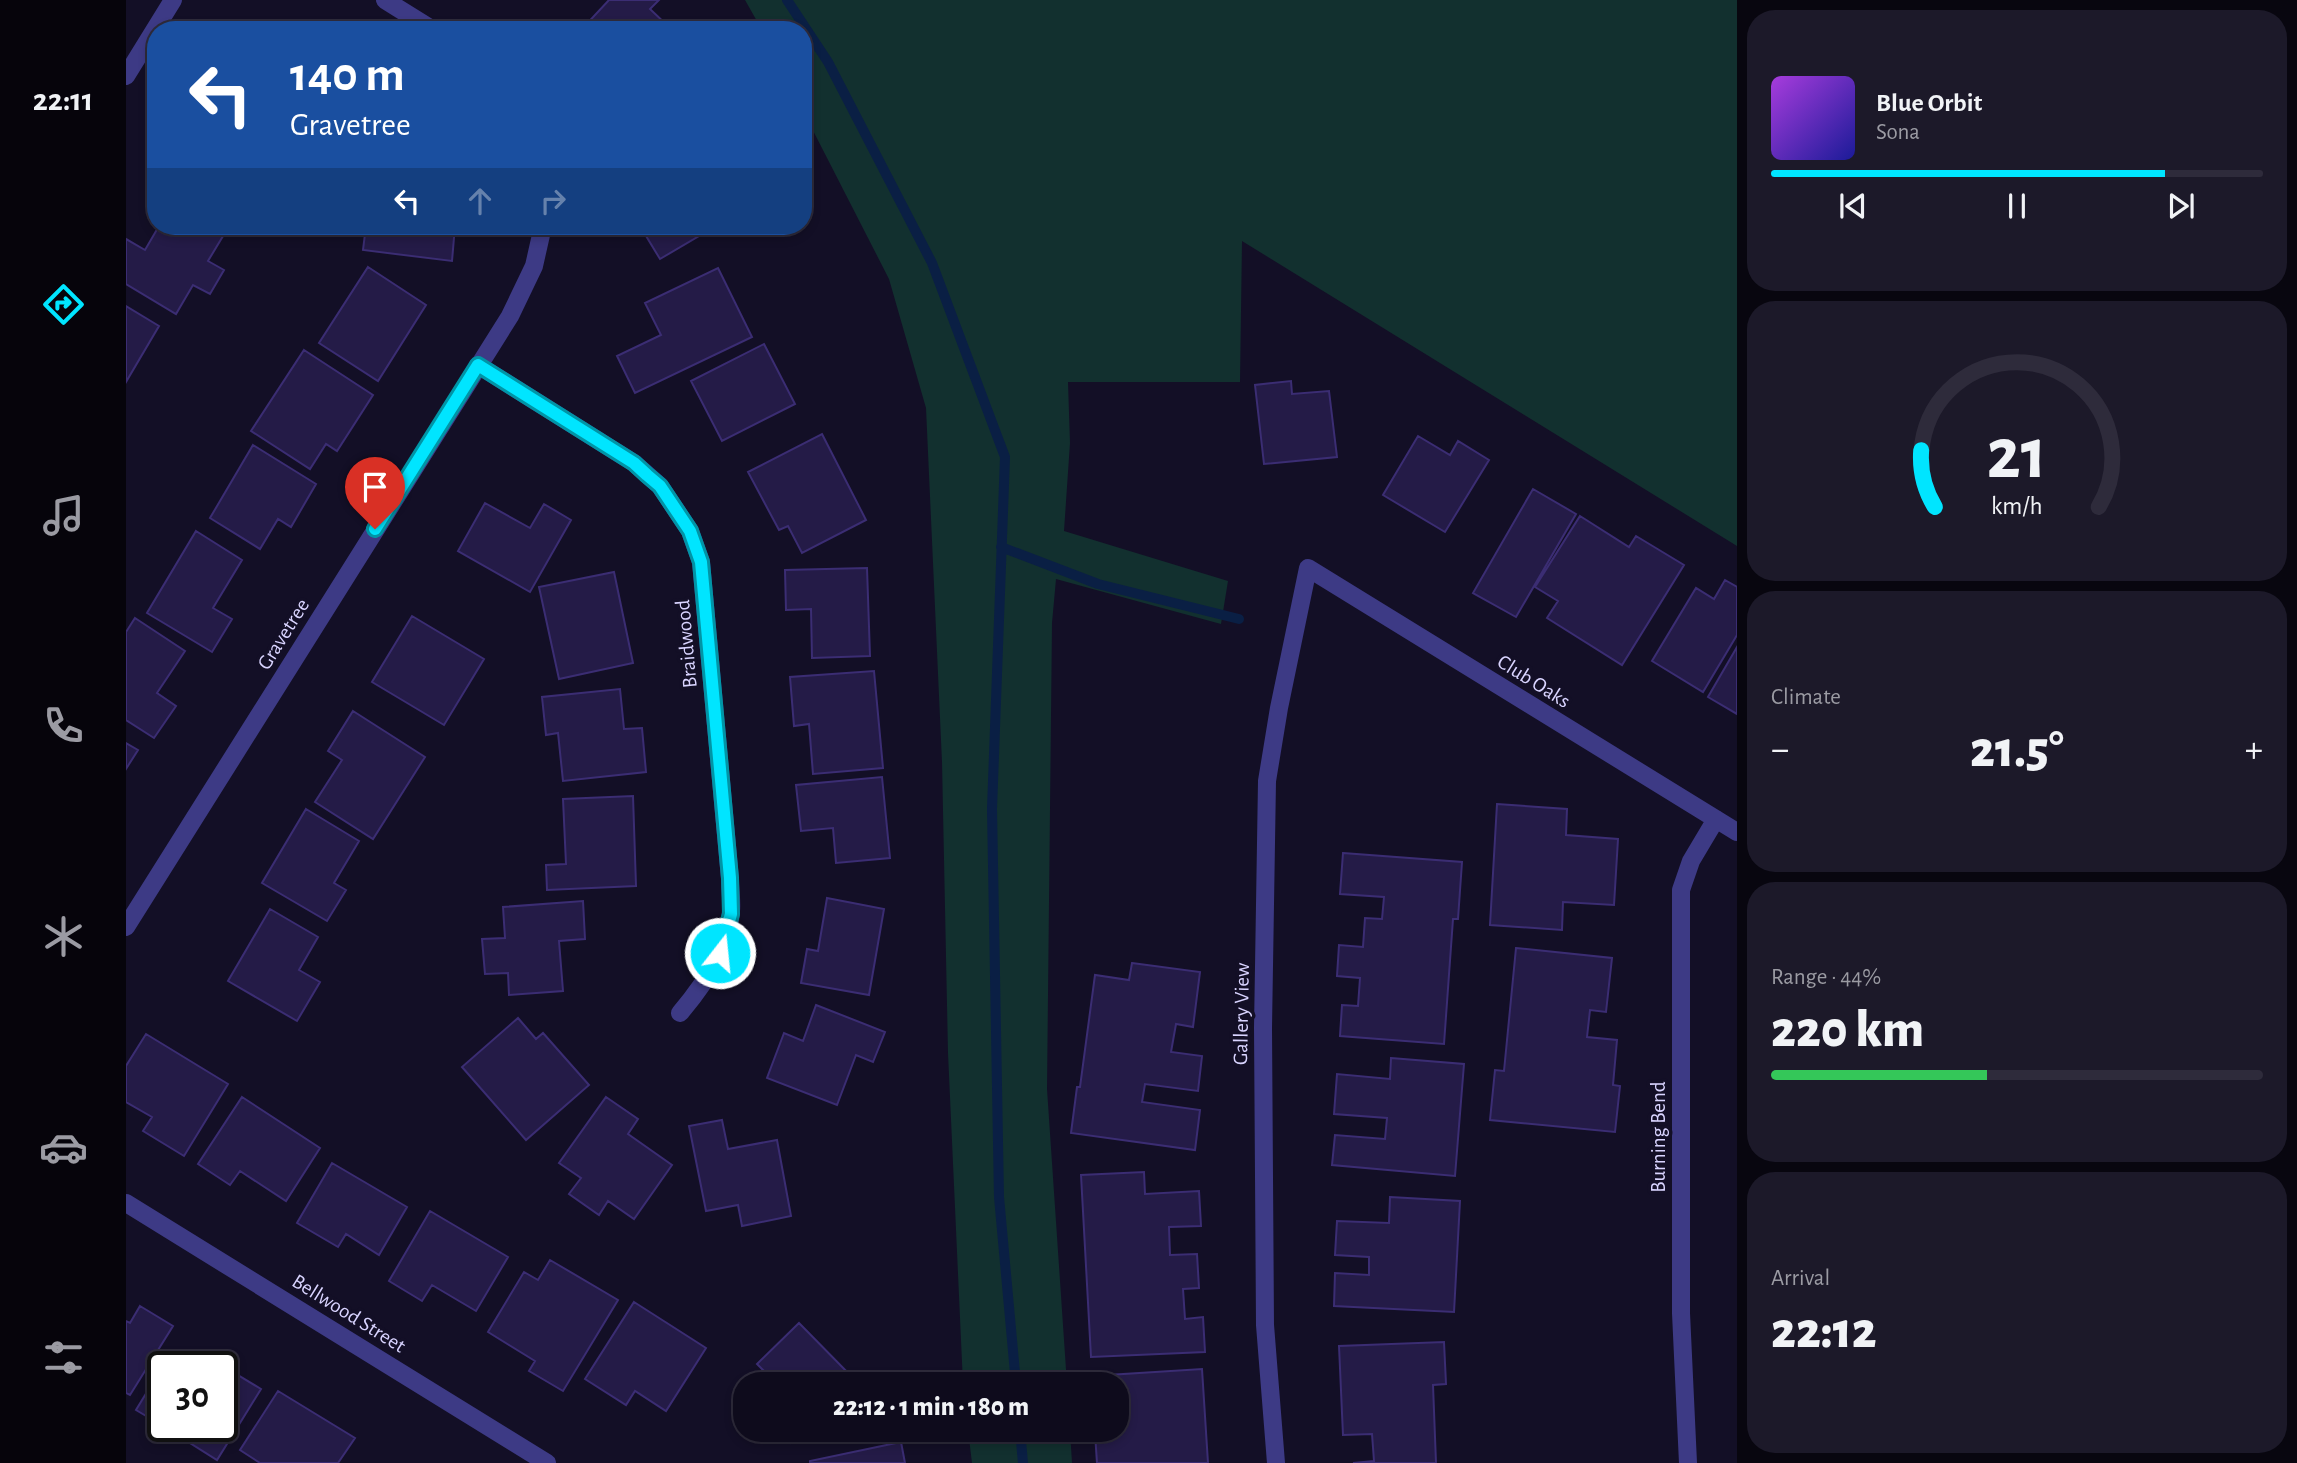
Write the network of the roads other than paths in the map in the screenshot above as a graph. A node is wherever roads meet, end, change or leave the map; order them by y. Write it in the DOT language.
graph roads {
  1 [pos="173,0"];
  2 [pos="385,0"];
  3 [pos="160,21"];
  4 [pos="419,21"];
  5 [pos="147,42"];
  6 [pos="126,76"];
  7 [pos="541,235"];
  8 [pos="478,365"];
  9 [pos="1308,568"];
  10 [pos="1716,819"];
  11 [pos="1737,832"];
  12 [pos="126,927"];
  13 [pos="680,1013"];
  14 [pos="126,1203"];
  15 [pos="547,1463"];
  16 [pos="1276,1463"];
  17 [pos="1688,1463"];
  1 -- 3 [label="street"];
  2 -- 4 [label="street"];
  5 -- 6 [label="street"];
  7 -- 8 [label="street, Gravetree"];
  8 -- 12 [label="street, Gravetree"];
  8 -- 13 [label="street, Braidwood"];
  9 -- 10 [label="street, Club Oaks"];
  9 -- 16 [label="street, Gallery View"];
  10 -- 11 [label="street, Club Oaks"];
  10 -- 17 [label="street, Burning Bend"];
  14 -- 15 [label="street, Bellwood Street"];
}
